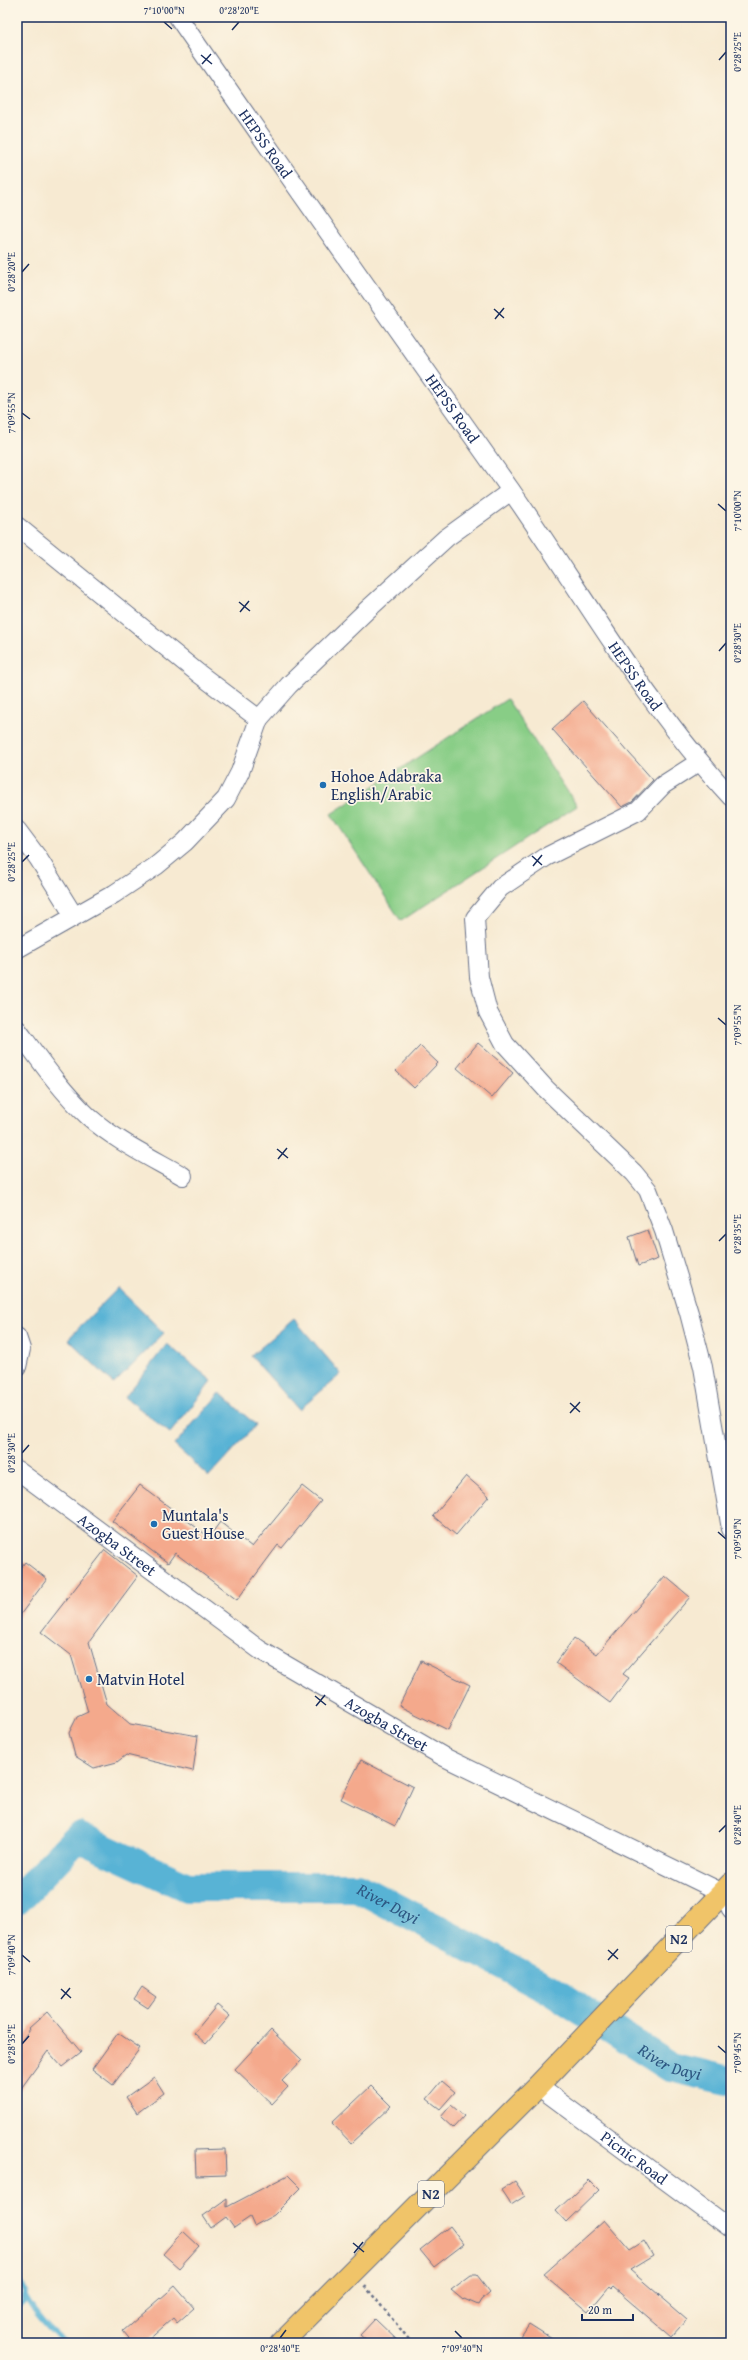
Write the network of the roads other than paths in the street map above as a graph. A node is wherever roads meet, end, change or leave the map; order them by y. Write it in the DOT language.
graph roads {
  1 [pos="178,17"];
  2 [pos="511,491"];
  3 [pos="17,526"];
  4 [pos="259,719"];
  5 [pos="698,762"];
  6 [pos="731,797"];
  7 [pos="17,830"];
  8 [pos="74,916"];
  9 [pos="17,949"];
  10 [pos="17,1029"];
  11 [pos="183,1176"];
  12 [pos="17,1337"];
  13 [pos="17,1367"];
  14 [pos="18,1471"];
  15 [pos="731,1529"];
  16 [pos="728,1895"];
  17 [pos="538,2086"];
  18 [pos="731,2229"];
  19 [pos="281,2343"];
  1 -- 2 [label="street, HEPSS Road"];
  2 -- 4 [label="street"];
  2 -- 5 [label="street, HEPSS Road"];
  3 -- 4 [label="street"];
  4 -- 8 [label="street"];
  5 -- 6 [label="street, HEPSS Road"];
  5 -- 15 [label="street"];
  7 -- 8 [label="street"];
  8 -- 9 [label="street"];
  10 -- 11 [label="street"];
  12 -- 13 [label="street"];
  14 -- 16 [label="street, Azogba Street"];
  16 -- 17 [label="highway, N2"];
  17 -- 18 [label="street, Picnic Road"];
  17 -- 19 [label="highway, N2"];
}
